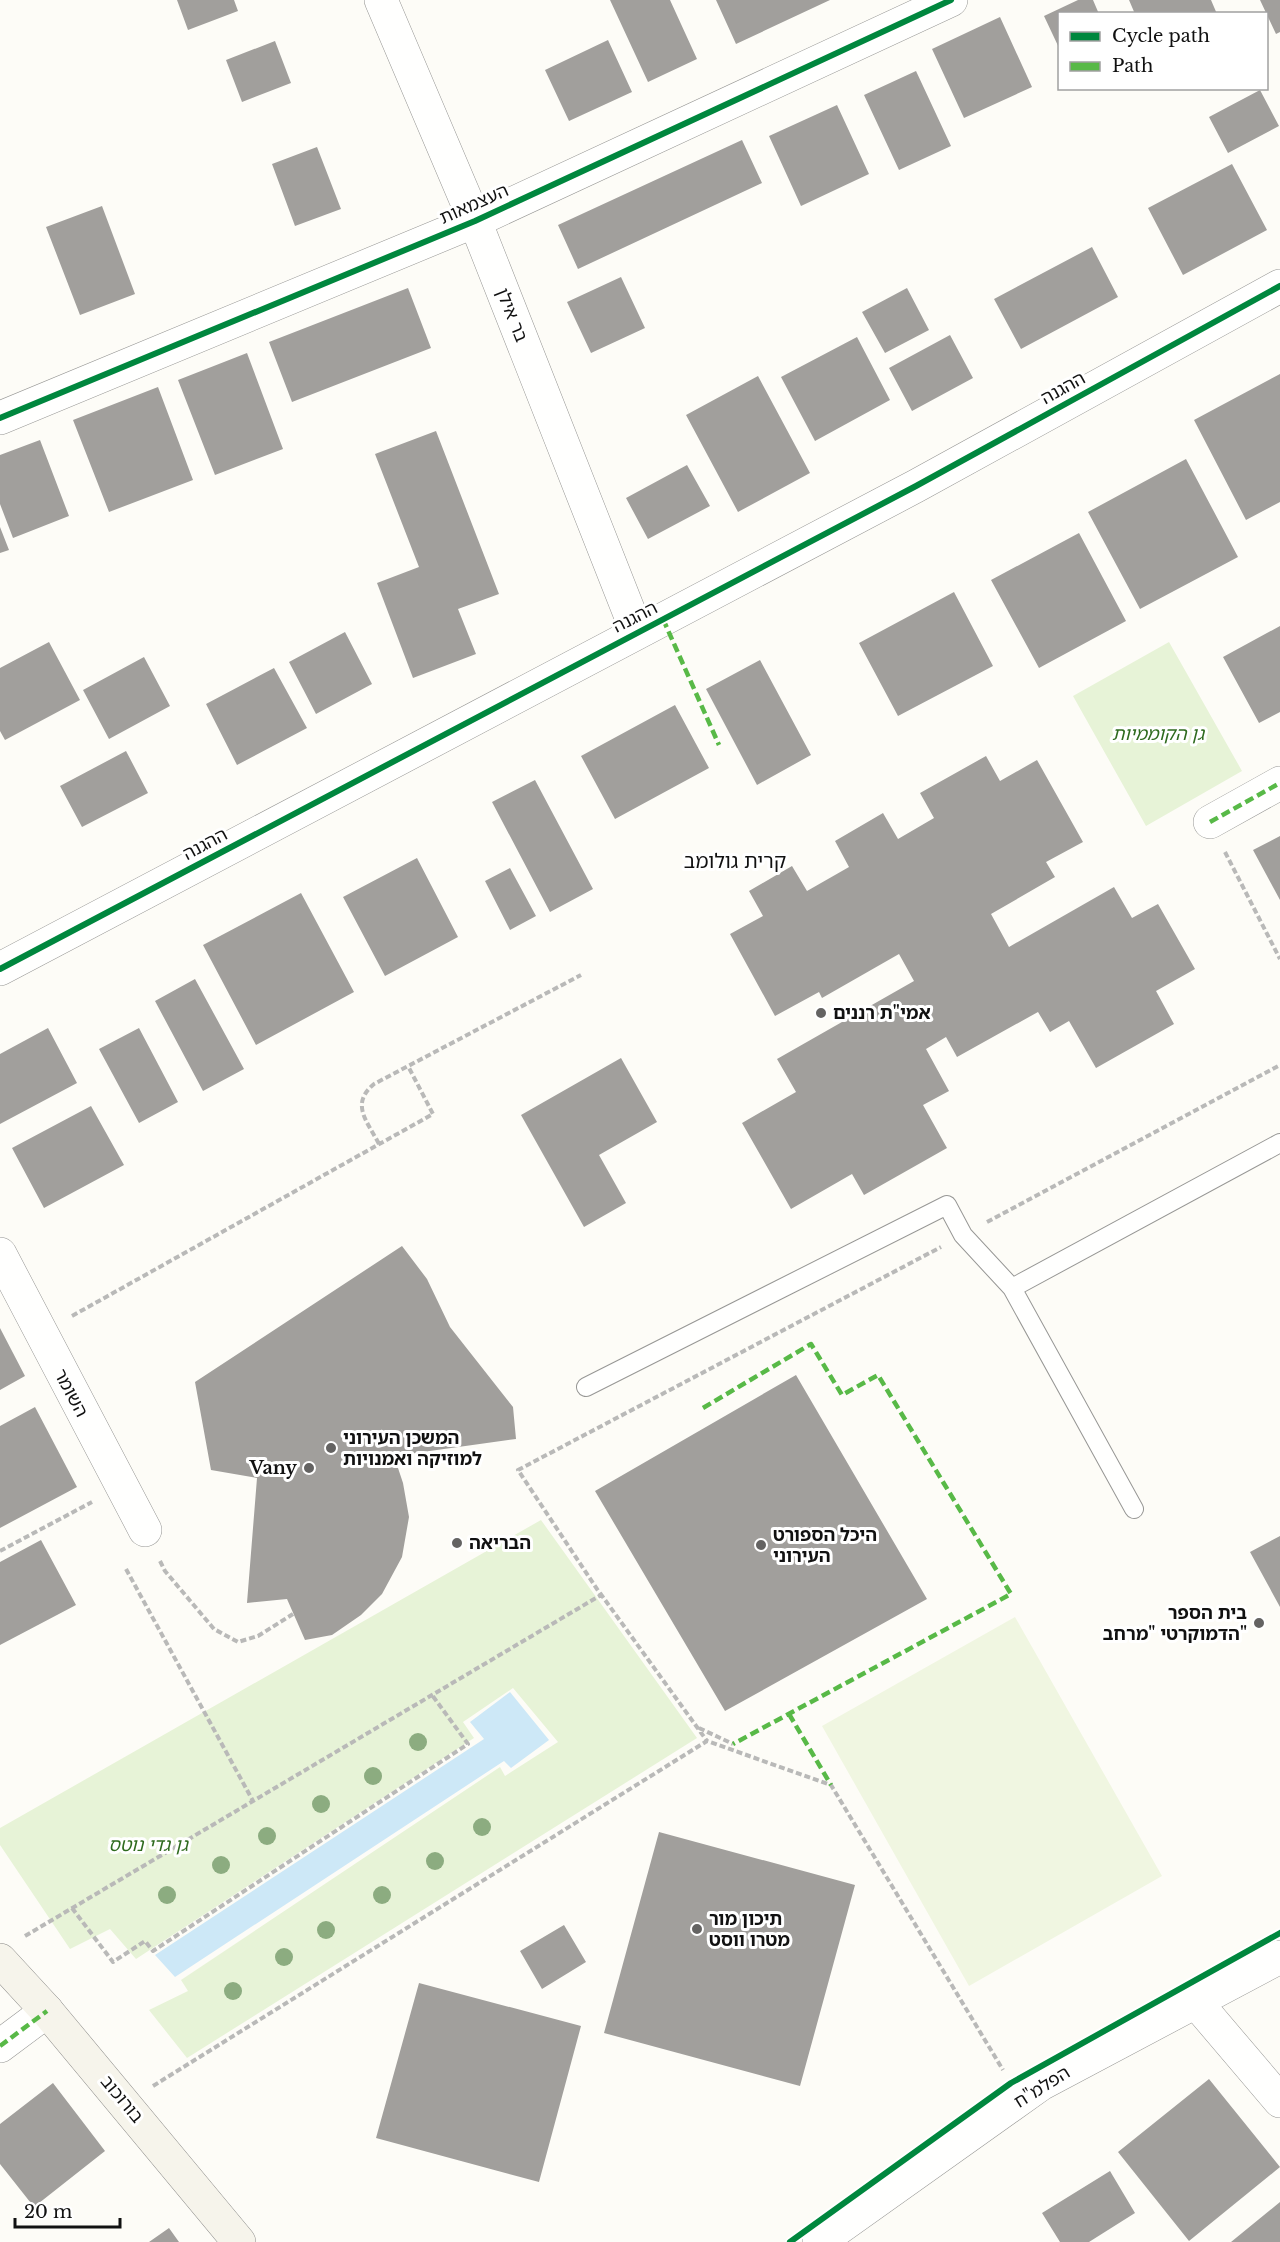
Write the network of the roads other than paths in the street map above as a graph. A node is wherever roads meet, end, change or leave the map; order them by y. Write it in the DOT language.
graph roads {
  1 [pos="381,0"];
  2 [pos="951,0"];
  3 [pos="475,221"];
  4 [pos="1280,286"];
  5 [pos="0,418"];
  6 [pos="637,633"];
  7 [pos="1280,783"];
  8 [pos="1210,822"];
  9 [pos="0,969"];
  10 [pos="1280,1143"];
  11 [pos="0,1254"];
  12 [pos="1012,1288"];
  13 [pos="586,1387"];
  14 [pos="1134,1509"];
  15 [pos="145,1530"];
  16 [pos="10,1950"];
  17 [pos="1280,1957"];
  18 [pos="1195,2001"];
  19 [pos="47,2011"];
  20 [pos="0,2046"];
  21 [pos="1280,2101"];
  22 [pos="239,2242"];
  23 [pos="819,2242"];
  1 -- 3 [label="street, בר אילן"];
  2 -- 3 [label="street, העצמאות"];
  3 -- 5 [label="street, העצמאות"];
  3 -- 6 [label="street, בר אילן"];
  4 -- 6 [label="street, ההגנה"];
  6 -- 9 [label="street, ההגנה"];
  7 -- 8 [label="street"];
  10 -- 12 [label="lane"];
  11 -- 15 [label="street, השומר"];
  12 -- 13 [label="lane"];
  12 -- 14 [label="lane"];
  16 -- 19 [label="street, בורוכוב"];
  17 -- 18 [label="street, הפלמ\"ח"];
  18 -- 21 [label="street"];
  18 -- 23 [label="street, הפלמ\"ח"];
  19 -- 20 [label="street"];
  19 -- 22 [label="street, בורוכוב"];
}
